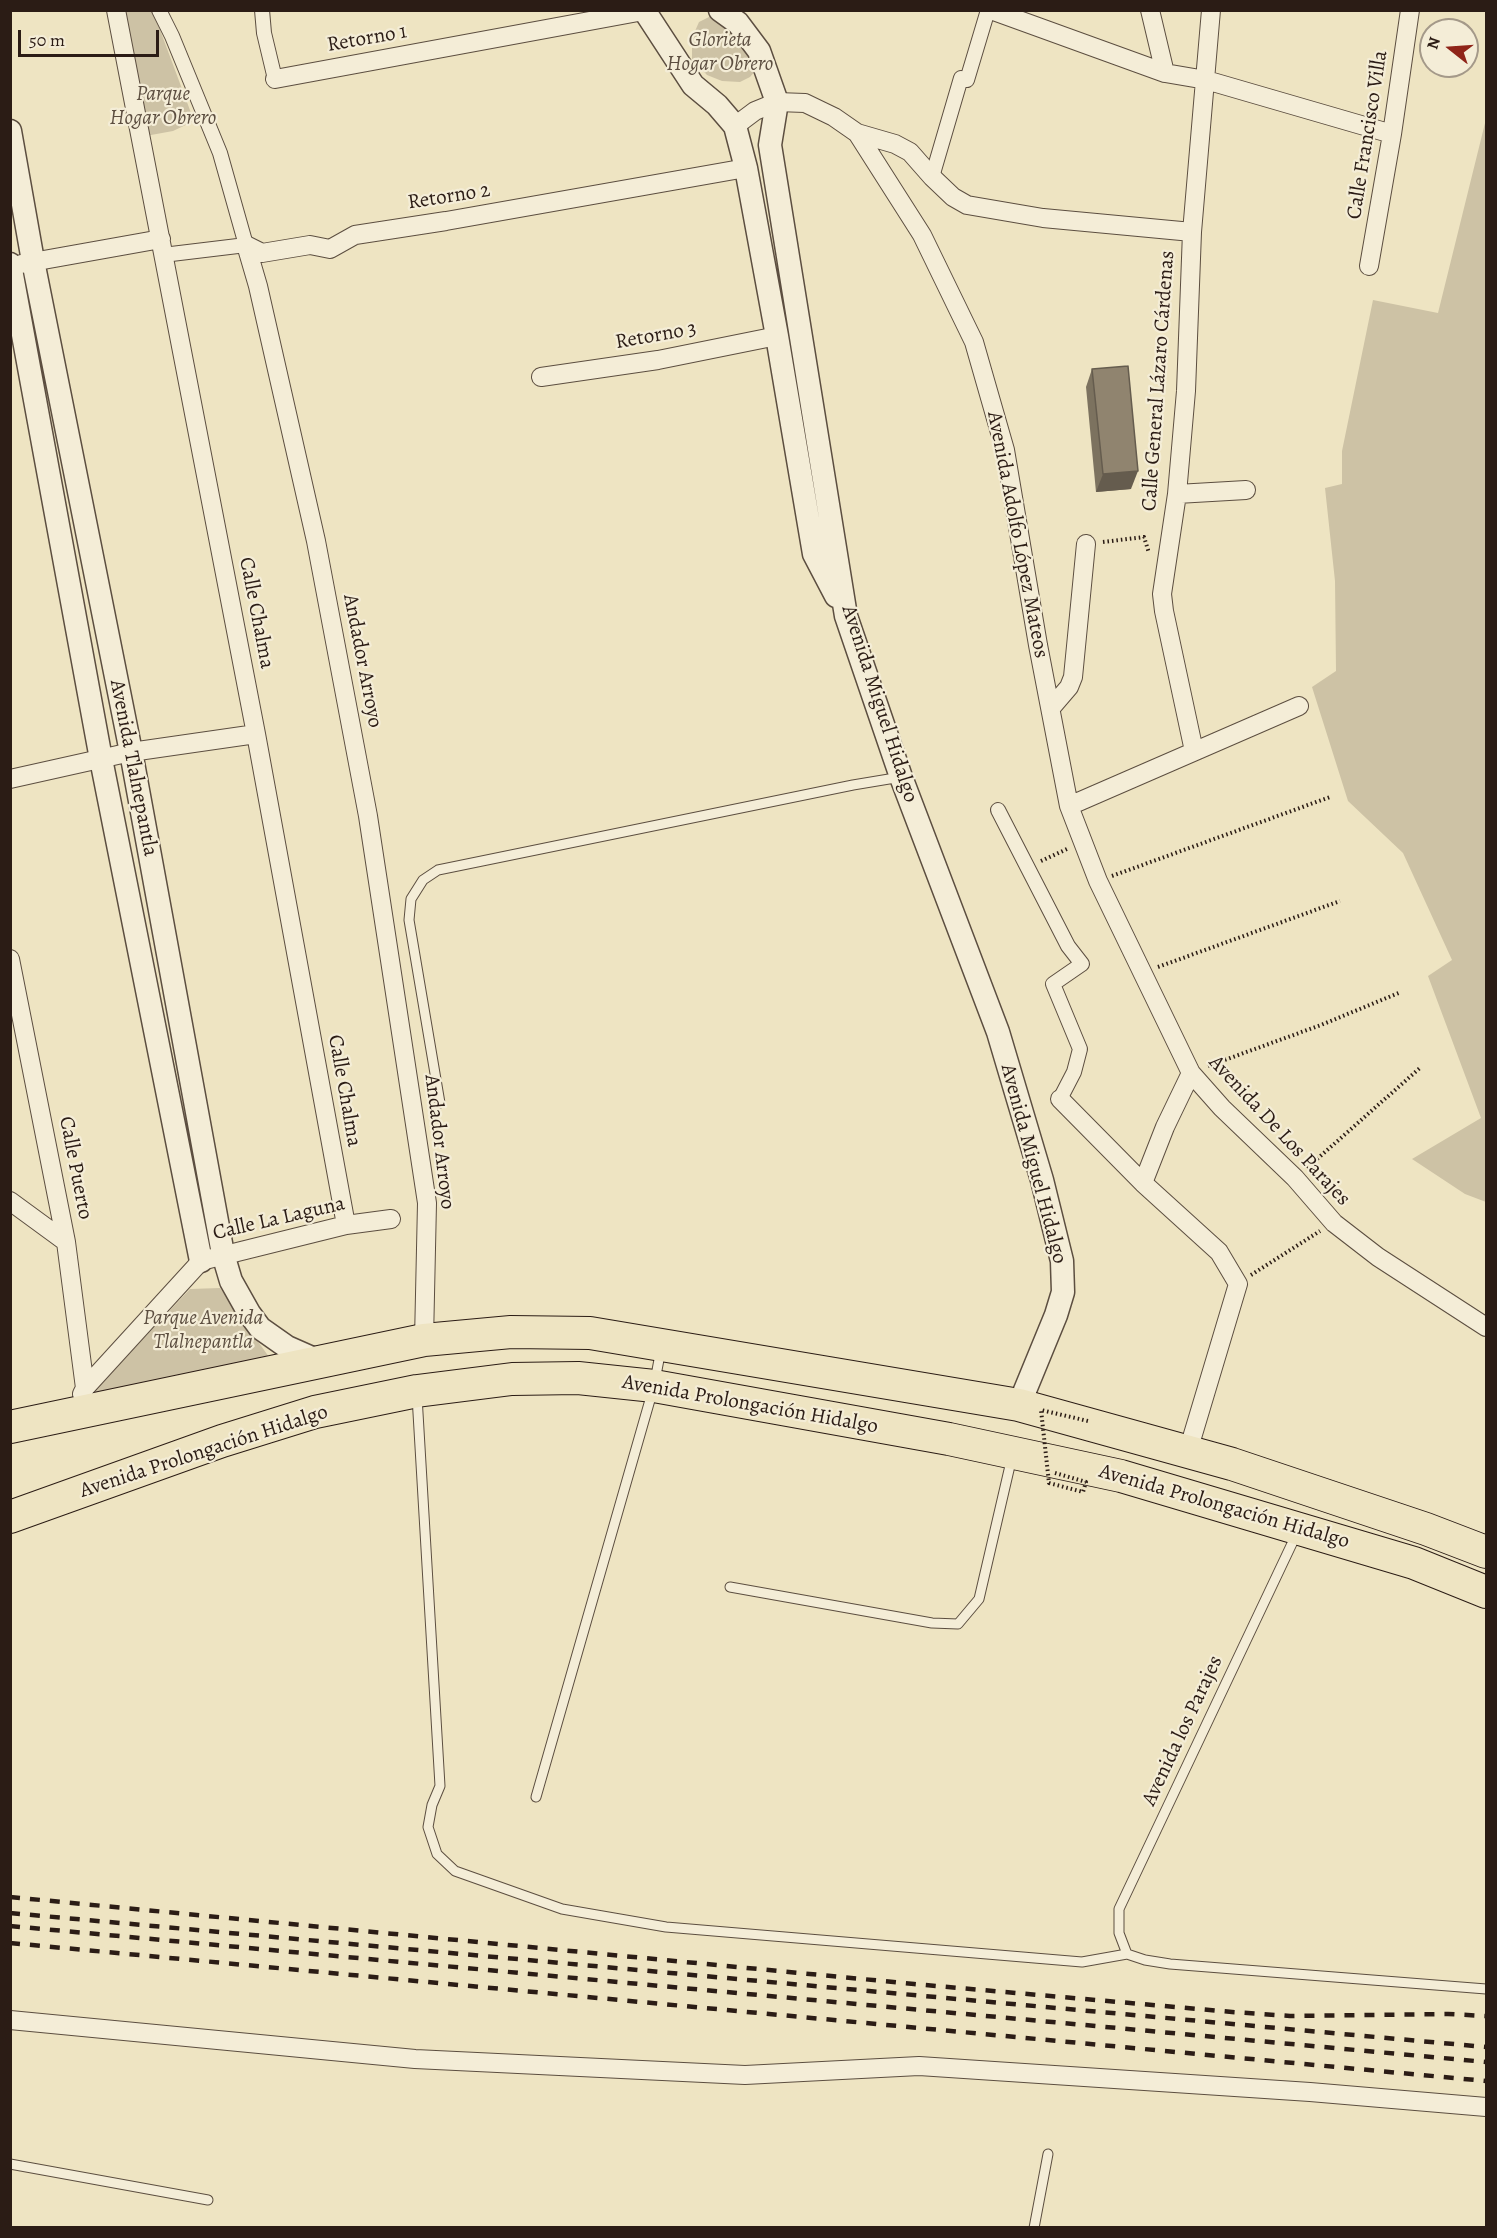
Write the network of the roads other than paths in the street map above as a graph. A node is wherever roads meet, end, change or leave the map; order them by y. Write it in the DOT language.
graph roads {
  1 [pos="116,10"];
  2 [pos="159,10"];
  3 [pos="262,10"];
  4 [pos="720,10"];
  5 [pos="990,10"];
  6 [pos="1150,10"];
  7 [pos="1211,10"];
  8 [pos="1410,10"];
  9 [pos="646,11"];
  10 [pos="1165,73"];
  11 [pos="274,79"];
  12 [pos="1206,80"];
  13 [pos="777,102"];
  14 [pos="735,126"];
  15 [pos="10,131"];
  16 [pos="857,133"];
  17 [pos="1392,134"];
  18 [pos="746,168"];
  19 [pos="932,177"];
  20 [pos="1192,232"];
  21 [pos="246,245"];
  22 [pos="162,247"];
  23 [pos="33,261"];
  24 [pos="11,265"];
  25 [pos="1369,266"];
  26 [pos="777,336"];
  27 [pos="541,377"];
  28 [pos="1246,490"];
  29 [pos="1177,494"];
  30 [pos="1086,544"];
  31 [pos="846,616"];
  32 [pos="1299,706"];
  33 [pos="1051,708"];
  34 [pos="256,734"];
  35 [pos="131,752"];
  36 [pos="1194,752"];
  37 [pos="100,759"];
  38 [pos="901,777"];
  39 [pos="10,779"];
  40 [pos="1069,806"];
  41 [pos="998,810"];
  42 [pos="10,959"];
  43 [pos="1191,1073"];
  44 [pos="1060,1099"];
  45 [pos="440,1103"];
  46 [pos="1143,1183"];
  47 [pos="10,1201"];
  48 [pos="391,1219"];
  49 [pos="346,1225"];
  50 [pos="66,1242"];
  51 [pos="223,1254"];
  52 [pos="201,1261"];
  53 [pos="1486,1327"];
  54 [pos="424,1340"];
  55 [pos="662,1344"];
  56 [pos="321,1362"];
  57 [pos="654,1386"];
  58 [pos="85,1388"];
  59 [pos="417,1390"];
  60 [pos="1019,1405"];
  61 [pos="71,1416"];
  62 [pos="10,1427"];
  63 [pos="949,1439"];
  64 [pos="1188,1451"];
  65 [pos="1013,1452"];
  66 [pos="1121,1476"];
  67 [pos="10,1517"];
  68 [pos="1299,1527"];
  69 [pos="1426,1529"];
  70 [pos="1486,1552"];
  71 [pos="1414,1563"];
  72 [pos="730,1587"];
  73 [pos="1486,1592"];
  74 [pos="536,1797"];
  75 [pos="1127,1954"];
  76 [pos="1486,1989"];
  77 [pos="10,2020"];
  78 [pos="1486,2107"];
  79 [pos="1048,2154"];
  80 [pos="10,2164"];
  81 [pos="208,2200"];
  82 [pos="1034,2228"];
  1 -- 22 [label="street, Calle Chalma"];
  2 -- 21 [label="street, Andador Arroyo"];
  3 -- 11 [label="street"];
  4 -- 13 [label="street"];
  5 -- 10 [label="street"];
  5 -- 19 [label="street"];
  6 -- 10 [label="street"];
  7 -- 12 [label="street, Calle General Lázaro Cárdenas"];
  8 -- 17 [label="street, Calle Francisco Villa"];
  9 -- 11 [label="street, Retorno 1"];
  9 -- 14 [label="street"];
  10 -- 12 [label="street"];
  12 -- 17 [label="street"];
  12 -- 20 [label="street, Calle General Lázaro Cárdenas"];
  13 -- 14 [label="street"];
  13 -- 16 [label="street, Avenida Adolfo López Mateos"];
  13 -- 31 [label="street, Avenida Miguel Hidalgo"];
  14 -- 18 [label="street"];
  15 -- 23 [label="street, Avenida Tlalnepantla"];
  16 -- 19 [label="street"];
  16 -- 33 [label="street, Avenida Adolfo López Mateos"];
  17 -- 25 [label="street, Calle Francisco Villa"];
  18 -- 21 [label="street, Retorno 2"];
  18 -- 26 [label="street"];
  19 -- 20 [label="street"];
  20 -- 29 [label="street, Calle General Lázaro Cárdenas"];
  21 -- 22 [label="street, Retorno 2"];
  21 -- 54 [label="street, Andador Arroyo"];
  22 -- 23 [label="street"];
  22 -- 34 [label="street, Calle Chalma"];
  23 -- 24 [label="street"];
  23 -- 35 [label="street, Avenida Tlalnepantla"];
  24 -- 37 [label="street, Avenida Tlalnepantla"];
  26 -- 27 [label="street, Retorno 3"];
  26 -- 31 [label="street"];
  28 -- 29 [label="street"];
  29 -- 36 [label="street, Calle General Lázaro Cárdenas"];
  30 -- 33 [label="street"];
  31 -- 38 [label="street, Avenida Miguel Hidalgo"];
  32 -- 36 [label="street"];
  33 -- 40 [label="street, Avenida Adolfo López Mateos"];
  34 -- 35 [label="street"];
  34 -- 49 [label="street, Calle Chalma"];
  35 -- 37 [label="street"];
  35 -- 51 [label="street, Avenida Tlalnepantla"];
  36 -- 40 [label="street"];
  37 -- 39 [label="street"];
  37 -- 52 [label="street, Avenida Tlalnepantla"];
  38 -- 45 [label="lane"];
  38 -- 60 [label="street, Avenida Miguel Hidalgo"];
  40 -- 43 [label="street, Avenida De Los Parajes"];
  41 -- 44 [label="street"];
  42 -- 50 [label="street, Calle Puerto"];
  43 -- 46 [label="street"];
  43 -- 53 [label="street, Avenida De Los Parajes"];
  44 -- 46 [label="street"];
  46 -- 64 [label="street"];
  47 -- 50 [label="street"];
  48 -- 49 [label="street, Calle La Laguna"];
  49 -- 51 [label="street, Calle La Laguna"];
  50 -- 58 [label="street, Calle Puerto"];
  51 -- 52 [label="street, Calle La Laguna"];
  51 -- 56 [label="street, Avenida Tlalnepantla"];
  52 -- 58 [label="street, Calle La Laguna"];
  54 -- 55 [label="highway, Avenida Prolongación Hidalgo"];
  54 -- 56 [label="highway, Avenida Prolongación Hidalgo"];
  55 -- 57 [label="lane"];
  55 -- 60 [label="highway, Avenida Prolongación Hidalgo"];
  56 -- 61 [label="highway, Avenida Prolongación Hidalgo"];
  57 -- 59 [label="highway, Avenida Prolongación Hidalgo"];
  57 -- 63 [label="highway, Avenida Prolongación Hidalgo"];
  57 -- 74 [label="lane"];
  58 -- 61 [label="street, Calle La Laguna"];
  59 -- 67 [label="highway, Avenida Prolongación Hidalgo"];
  59 -- 75 [label="lane"];
  60 -- 63 [label="highway"];
  60 -- 64 [label="highway, Avenida Prolongación Hidalgo"];
  60 -- 66 [label="highway"];
  61 -- 62 [label="highway, Avenida Prolongación Hidalgo"];
  63 -- 65 [label="highway, Avenida Prolongación Hidalgo"];
  64 -- 69 [label="highway, Avenida Prolongación Hidalgo"];
  65 -- 66 [label="highway, Avenida Prolongación Hidalgo"];
  65 -- 72 [label="lane"];
  66 -- 68 [label="highway, Avenida Prolongación Hidalgo"];
  68 -- 71 [label="highway, Avenida Prolongación Hidalgo"];
  68 -- 75 [label="lane, Avenida los Parajes"];
  69 -- 70 [label="highway, Avenida Prolongación Hidalgo"];
  69 -- 71 [label="highway"];
  71 -- 73 [label="highway, Avenida Prolongación Hidalgo"];
  75 -- 76 [label="lane"];
  77 -- 78 [label="street"];
  79 -- 82 [label="lane"];
  80 -- 81 [label="lane"];
}
